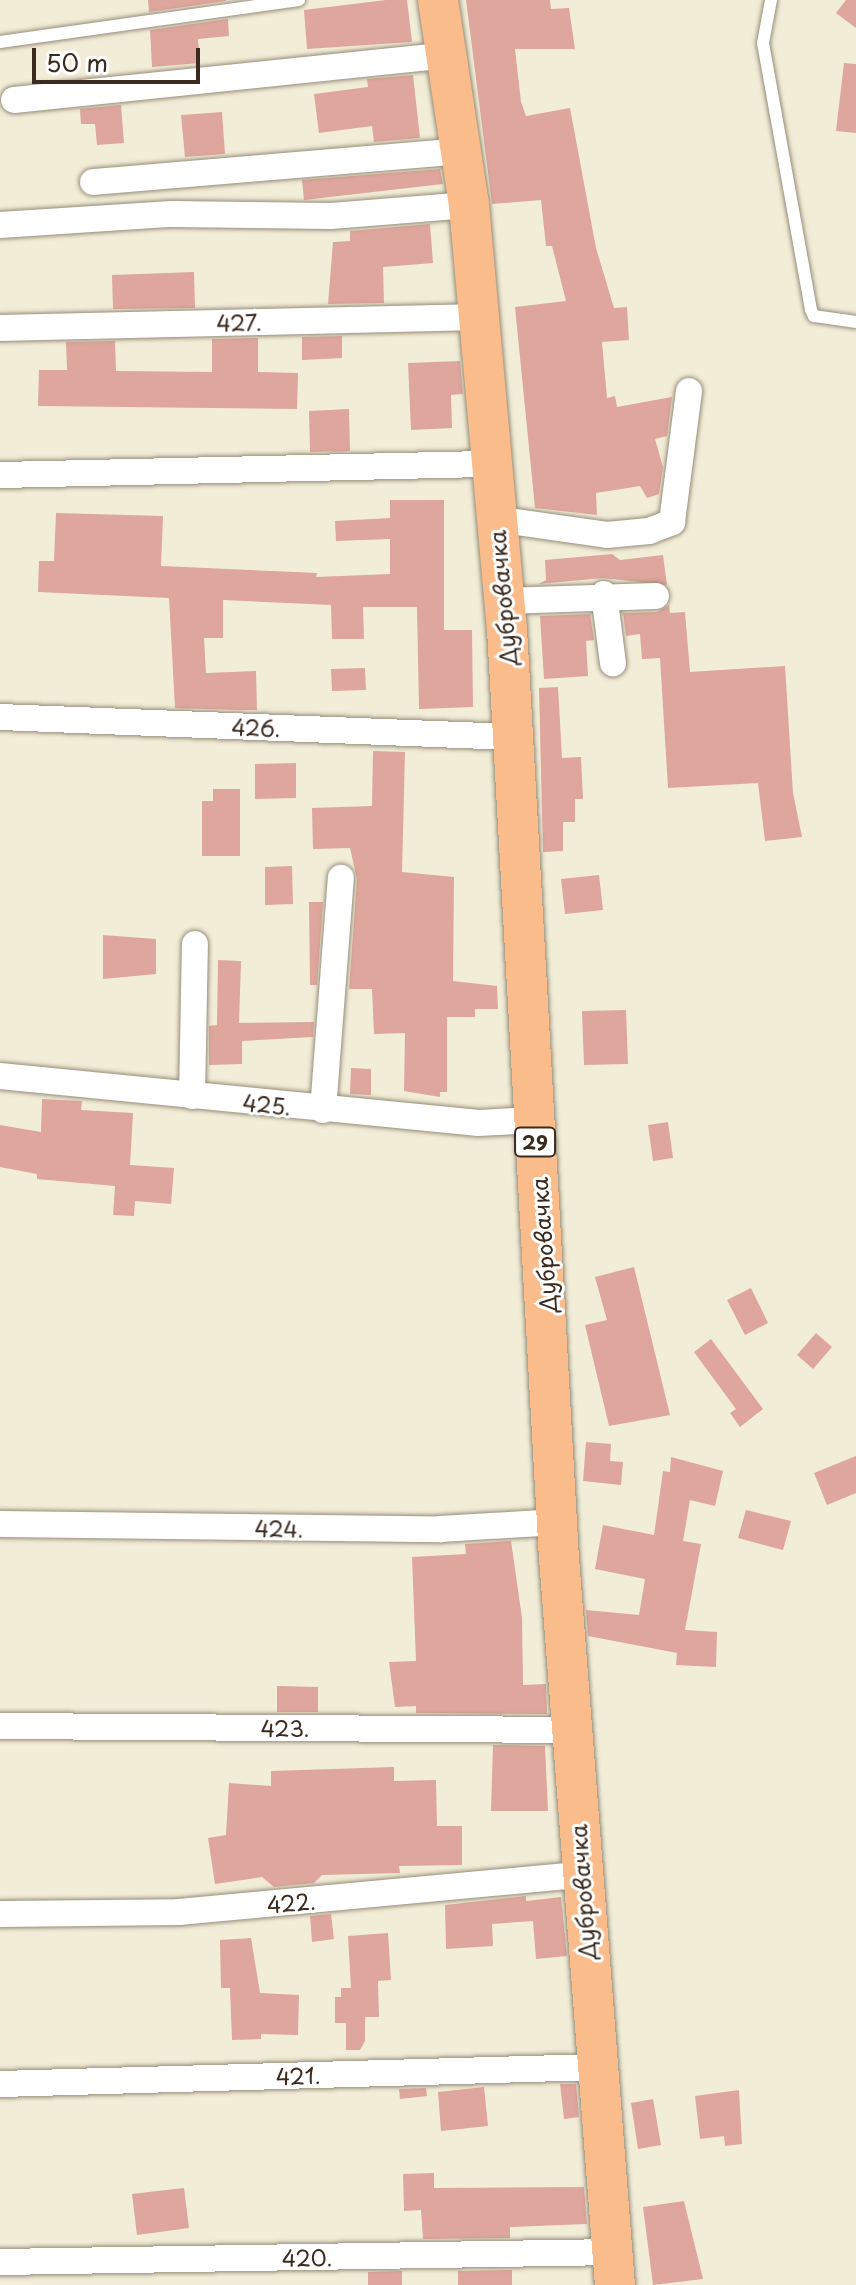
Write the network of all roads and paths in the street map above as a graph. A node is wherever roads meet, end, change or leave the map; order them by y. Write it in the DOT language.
graph roads {
  1 [pos="299,0"];
  2 [pos="438,0"];
  3 [pos="771,0"];
  4 [pos="0,42"];
  5 [pos="446,55"];
  6 [pos="14,100"];
  7 [pos="462,151"];
  8 [pos="93,182"];
  9 [pos="469,205"];
  10 [pos="0,225"];
  11 [pos="479,317"];
  12 [pos="856,322"];
  13 [pos="0,328"];
  14 [pos="689,391"];
  15 [pos="490,464"];
  16 [pos="0,475"];
  17 [pos="495,519"];
  18 [pos="604,594"];
  19 [pos="656,596"];
  20 [pos="503,601"];
  21 [pos="613,663"];
  22 [pos="0,717"];
  23 [pos="512,737"];
  24 [pos="341,878"];
  25 [pos="195,944"];
  26 [pos="0,1076"];
  27 [pos="192,1096"];
  28 [pos="323,1110"];
  29 [pos="534,1120"];
  30 [pos="558,1522"];
  31 [pos="0,1524"];
  32 [pos="0,1726"];
  33 [pos="571,1730"];
  34 [pos="580,1875"];
  35 [pos="0,1914"];
  36 [pos="596,2067"];
  37 [pos="0,2084"];
  38 [pos="0,2262"];
  39 [pos="614,2268"];
  1 -- 4 [label="lane"];
  2 -- 5 [label="main road, Дубровачка / 29"];
  3 -- 12 [label="lane"];
  5 -- 6 [label="street"];
  5 -- 7 [label="main road, Дубровачка / 29"];
  7 -- 8 [label="street"];
  7 -- 9 [label="main road, Дубровачка / 29"];
  9 -- 10 [label="street"];
  9 -- 11 [label="main road, Дубровачка / 29"];
  11 -- 13 [label="street, 427."];
  11 -- 15 [label="main road, Дубровачка / 29"];
  14 -- 17 [label="street"];
  15 -- 16 [label="street"];
  15 -- 17 [label="main road, Дубровачка / 29"];
  17 -- 20 [label="main road, Дубровачка / 29"];
  18 -- 19 [label="street"];
  18 -- 20 [label="street"];
  18 -- 21 [label="street"];
  20 -- 23 [label="main road, Дубровачка / 29"];
  22 -- 23 [label="street, 426."];
  23 -- 29 [label="main road, Дубровачка / 29"];
  24 -- 28 [label="street"];
  25 -- 27 [label="street"];
  26 -- 27 [label="street, 425."];
  27 -- 28 [label="street, 425."];
  28 -- 29 [label="street, 425."];
  29 -- 30 [label="main road, Дубровачка / 29"];
  30 -- 31 [label="street, 424."];
  30 -- 33 [label="main road, Дубровачка / 29"];
  32 -- 33 [label="street, 423."];
  33 -- 34 [label="main road, Дубровачка / 29"];
  34 -- 35 [label="street, 422."];
  34 -- 36 [label="main road, Дубровачка / 29"];
  36 -- 37 [label="street, 421."];
  36 -- 39 [label="main road, Дубровачка / 29"];
  38 -- 39 [label="street, 420."];
}
